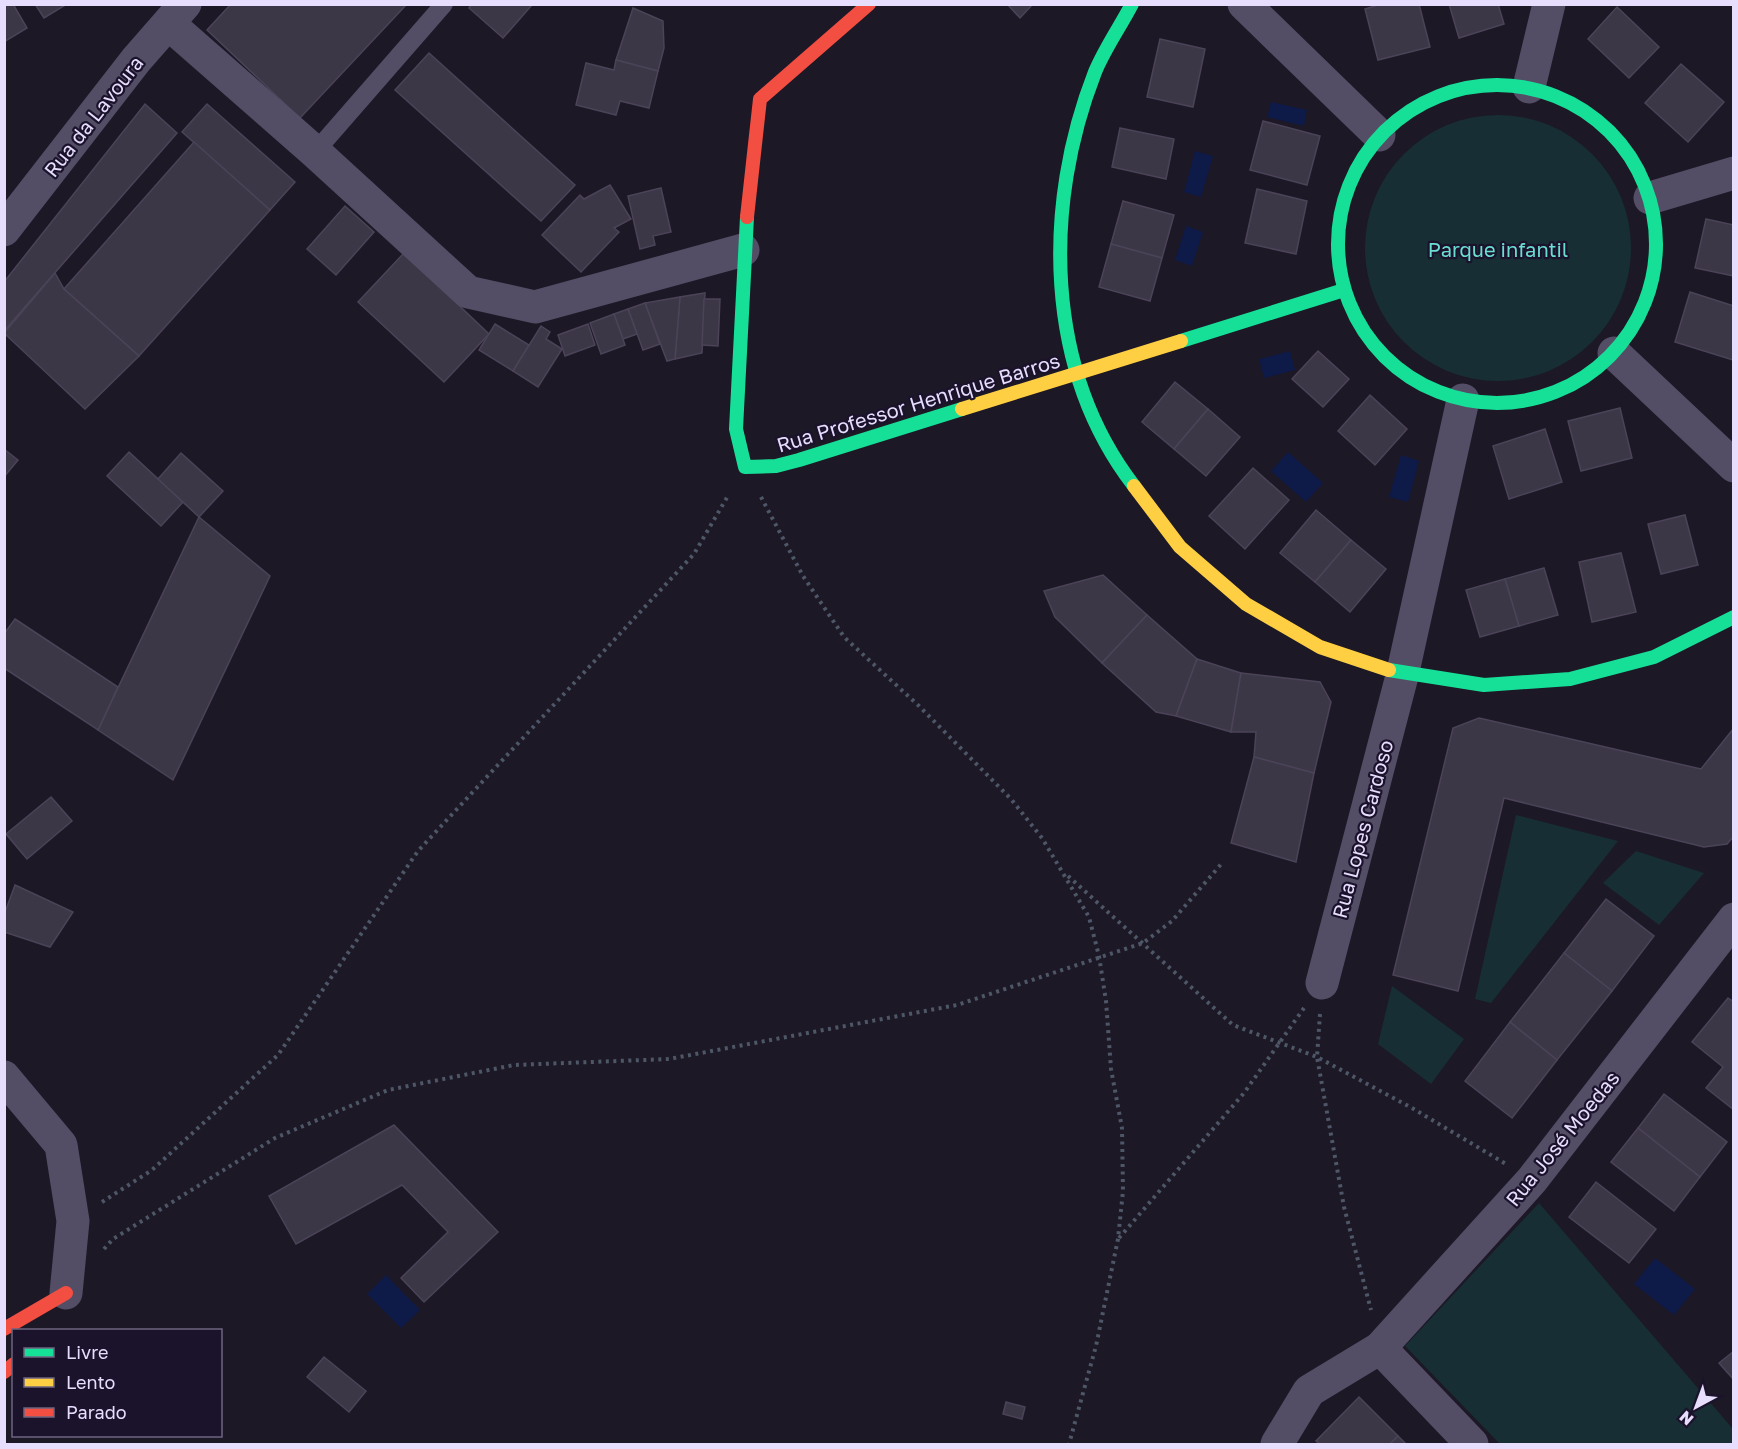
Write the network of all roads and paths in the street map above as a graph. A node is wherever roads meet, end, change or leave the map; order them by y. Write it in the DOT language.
graph roads {
  1 [pos="444,4"];
  2 [pos="869,4"];
  3 [pos="1132,4"];
  4 [pos="1244,4"];
  5 [pos="1550,4"];
  6 [pos="173,11"];
  7 [pos="1529,87"];
  8 [pos="1379,135"];
  9 [pos="315,152"];
  10 [pos="1734,173"];
  11 [pos="1650,198"];
  12 [pos="4,230"];
  13 [pos="743,250"];
  14 [pos="1344,290"];
  15 [pos="1614,353"];
  16 [pos="1078,374"];
  17 [pos="1463,400"];
  18 [pos="1734,466"];
  19 [pos="744,467"];
  20 [pos="1734,617"];
  21 [pos="1402,676"];
  22 [pos="1223,862"];
  23 [pos="1065,874"];
  24 [pos="1734,919"];
  25 [pos="1143,943"];
  26 [pos="1100,956"];
  27 [pos="1322,983"];
  28 [pos="1278,1044"];
  29 [pos="1317,1057"];
  30 [pos="4,1077"];
  31 [pos="1532,1180"];
  32 [pos="73,1221"];
  33 [pos="1118,1239"];
  34 [pos="97,1257"];
  35 [pos="66,1293"];
  36 [pos="47,1321"];
  37 [pos="4,1329"];
  38 [pos="1380,1348"];
  39 [pos="1069,1444"];
  40 [pos="1277,1444"];
  41 [pos="1472,1444"];
  1 -- 9 [label="lane"];
  2 -- 13 [label="street"];
  3 -- 16 [label="street"];
  4 -- 8 [label="street"];
  5 -- 7 [label="street"];
  6 -- 9 [label="street"];
  6 -- 12 [label="street, Rua da Lavoura"];
  7 -- 8 [label="street"];
  7 -- 11 [label="street"];
  8 -- 14 [label="street"];
  9 -- 13 [label="street"];
  10 -- 11 [label="street"];
  11 -- 15 [label="street"];
  13 -- 19 [label="street"];
  14 -- 16 [label="street, Rua Professor Henrique Barros"];
  14 -- 17 [label="street"];
  15 -- 17 [label="street"];
  15 -- 18 [label="street"];
  16 -- 19 [label="street, Rua Professor Henrique Barros"];
  16 -- 21 [label="street"];
  17 -- 21 [label="street, Rua Lopes Cardoso"];
  19 -- 23 [label="path"];
  19 -- 32 [label="path"];
  20 -- 21 [label="street"];
  21 -- 27 [label="street, Rua Lopes Cardoso"];
  22 -- 25 [label="path"];
  23 -- 25 [label="path"];
  23 -- 26 [label="path"];
  24 -- 31 [label="street, Rua José Moedas"];
  25 -- 26 [label="path"];
  25 -- 28 [label="path"];
  26 -- 33 [label="path"];
  26 -- 34 [label="path"];
  27 -- 28 [label="path"];
  27 -- 29 [label="path"];
  28 -- 29 [label="path"];
  28 -- 33 [label="path"];
  29 -- 31 [label="path"];
  29 -- 38 [label="path"];
  30 -- 32 [label="street"];
  31 -- 38 [label="street, Rua José Moedas"];
  32 -- 35 [label="street"];
  33 -- 39 [label="path"];
  35 -- 36 [label="street"];
  35 -- 37 [label="street"];
  38 -- 40 [label="street, Rua José Moedas"];
  38 -- 41 [label="street"];
}
